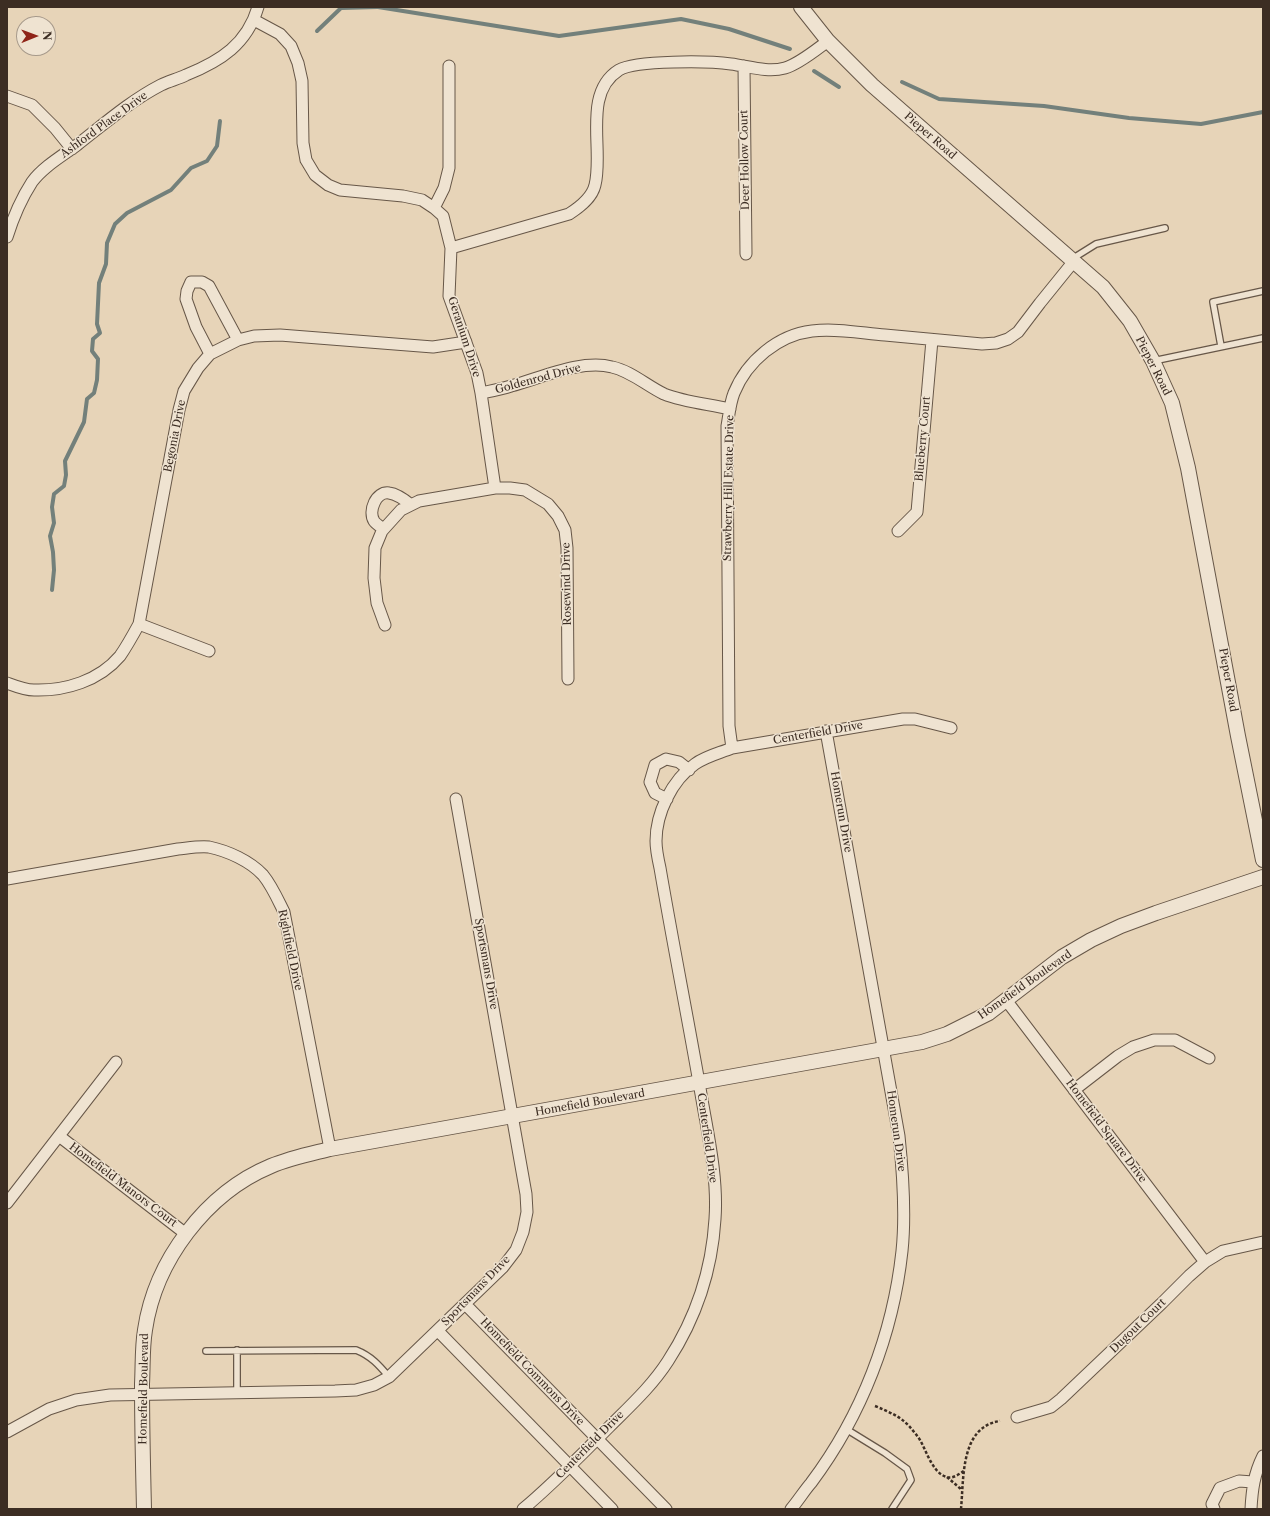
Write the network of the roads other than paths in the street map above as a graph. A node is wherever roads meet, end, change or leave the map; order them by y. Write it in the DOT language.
graph roads {
  1 [pos="258,7"];
  2 [pos="801,7"];
  3 [pos="254,20"];
  4 [pos="828,41"];
  5 [pos="449,66"];
  6 [pos="744,66"];
  7 [pos="7,96"];
  8 [pos="72,148"];
  9 [pos="434,208"];
  10 [pos="1164,228"];
  11 [pos="7,237"];
  12 [pos="451,248"];
  13 [pos="746,254"];
  14 [pos="1073,260"];
  15 [pos="1263,290"];
  16 [pos="1263,338"];
  17 [pos="238,340"];
  18 [pos="932,340"];
  19 [pos="466,342"];
  20 [pos="1221,346"];
  21 [pos="210,354"];
  22 [pos="1153,361"];
  23 [pos="482,393"];
  24 [pos="730,408"];
  25 [pos="495,488"];
  26 [pos="411,505"];
  27 [pos="383,529"];
  28 [pos="898,531"];
  29 [pos="139,624"];
  30 [pos="385,625"];
  31 [pos="209,651"];
  32 [pos="568,679"];
  33 [pos="7,684"];
  34 [pos="951,728"];
  35 [pos="826,731"];
  36 [pos="732,748"];
  37 [pos="689,770"];
  38 [pos="456,799"];
  39 [pos="666,799"];
  40 [pos="1263,860"];
  41 [pos="1263,877"];
  42 [pos="7,880"];
  43 [pos="1006,1000"];
  44 [pos="884,1049"];
  45 [pos="1209,1058"];
  46 [pos="116,1062"];
  47 [pos="699,1083"];
  48 [pos="1074,1090"];
  49 [pos="513,1116"];
  50 [pos="59,1136"];
  51 [pos="330,1150"];
  52 [pos="7,1203"];
  53 [pos="186,1234"];
  54 [pos="1263,1242"];
  55 [pos="1205,1262"];
  56 [pos="465,1304"];
  57 [pos="438,1330"];
  58 [pos="237,1350"];
  59 [pos="206,1351"];
  60 [pos="389,1377"];
  61 [pos="237,1393"];
  62 [pos="142,1395"];
  63 [pos="1017,1417"];
  64 [pos="846,1428"];
  65 [pos="7,1432"];
  66 [pos="597,1439"];
  67 [pos="1263,1456"];
  68 [pos="570,1465"];
  69 [pos="1253,1482"];
  70 [pos="144,1509"];
  71 [pos="523,1509"];
  72 [pos="612,1509"];
  73 [pos="666,1509"];
  74 [pos="791,1509"];
  75 [pos="892,1509"];
  76 [pos="1214,1509"];
  77 [pos="1251,1509"];
  1 -- 3 [label="street, Ashford Place Drive"];
  2 -- 4 [label="street, Pieper Road"];
  3 -- 8 [label="street, Ashford Place Drive"];
  3 -- 9 [label="street, Geranium Drive"];
  4 -- 6 [label="street"];
  4 -- 14 [label="street, Pieper Road"];
  5 -- 9 [label="street"];
  6 -- 12 [label="street"];
  6 -- 13 [label="street, Deer Hollow Court"];
  7 -- 8 [label="street"];
  8 -- 11 [label="street, Ashford Place Drive"];
  9 -- 12 [label="street, Geranium Drive"];
  10 -- 14 [label="lane"];
  12 -- 19 [label="street, Geranium Drive"];
  14 -- 18 [label="street, Strawberry Hill Estate Drive"];
  14 -- 22 [label="street, Pieper Road"];
  15 -- 20 [label="lane"];
  16 -- 20 [label="lane"];
  17 -- 19 [label="street, Begonia Drive"];
  17 -- 21 [label="street, Begonia Drive"];
  17 -- 21 [label="street"];
  18 -- 24 [label="street, Strawberry Hill Estate Drive"];
  18 -- 28 [label="street, Blueberry Court"];
  19 -- 23 [label="street, Geranium Drive"];
  20 -- 22 [label="lane"];
  21 -- 29 [label="street, Begonia Drive"];
  22 -- 40 [label="street, Pieper Road"];
  23 -- 24 [label="street, Goldenrod Drive"];
  23 -- 25 [label="street, Geranium Drive"];
  24 -- 36 [label="street, Strawberry Hill Estate Drive"];
  25 -- 26 [label="street, Rosewind Drive"];
  25 -- 32 [label="street, Rosewind Drive"];
  26 -- 27 [label="street, Rosewind Drive"];
  26 -- 27 [label="street"];
  27 -- 30 [label="street"];
  29 -- 31 [label="street"];
  29 -- 33 [label="street, Begonia Drive"];
  34 -- 35 [label="street, Centerfield Drive"];
  35 -- 36 [label="street, Centerfield Drive"];
  35 -- 44 [label="street, Homerun Drive"];
  36 -- 37 [label="street, Centerfield Drive"];
  37 -- 39 [label="street, Centerfield Drive"];
  37 -- 39 [label="street"];
  38 -- 49 [label="street, Sportsmans Drive"];
  39 -- 47 [label="street, Centerfield Drive"];
  41 -- 43 [label="street, Homefield Boulevard"];
  42 -- 51 [label="street, Rightfield Drive"];
  43 -- 44 [label="street, Homefield Boulevard"];
  43 -- 48 [label="street, Homefield Square Drive"];
  44 -- 47 [label="street, Homefield Boulevard"];
  44 -- 64 [label="street, Homerun Drive"];
  45 -- 48 [label="street"];
  46 -- 50 [label="street, Homefield Manors Court"];
  47 -- 49 [label="street, Homefield Boulevard"];
  47 -- 66 [label="street, Centerfield Drive"];
  48 -- 55 [label="street, Homefield Square Drive"];
  49 -- 51 [label="street, Homefield Boulevard"];
  49 -- 56 [label="street, Sportsmans Drive"];
  50 -- 52 [label="street, Homefield Manors Court"];
  50 -- 53 [label="street, Homefield Manors Court"];
  51 -- 53 [label="street, Homefield Boulevard"];
  53 -- 62 [label="street, Homefield Boulevard"];
  54 -- 55 [label="street, Dugout Court"];
  55 -- 63 [label="street, Dugout Court"];
  56 -- 57 [label="street, Sportsmans Drive"];
  56 -- 66 [label="street, Homefield Commons Drive"];
  57 -- 60 [label="street, Sportsmans Drive"];
  57 -- 68 [label="street"];
  58 -- 59 [label="lane"];
  58 -- 60 [label="lane"];
  58 -- 61 [label="lane"];
  60 -- 61 [label="street, Sportsmans Drive"];
  61 -- 62 [label="street, Sportsmans Drive"];
  62 -- 65 [label="street, Sportsmans Drive"];
  62 -- 70 [label="street, Homefield Boulevard"];
  64 -- 74 [label="street, Homerun Drive"];
  64 -- 75 [label="lane"];
  66 -- 68 [label="street, Centerfield Drive"];
  66 -- 73 [label="street, Homefield Commons Drive"];
  67 -- 69 [label="street"];
  68 -- 71 [label="street, Centerfield Drive"];
  68 -- 72 [label="street"];
  69 -- 76 [label="street"];
  69 -- 77 [label="street"];
}
